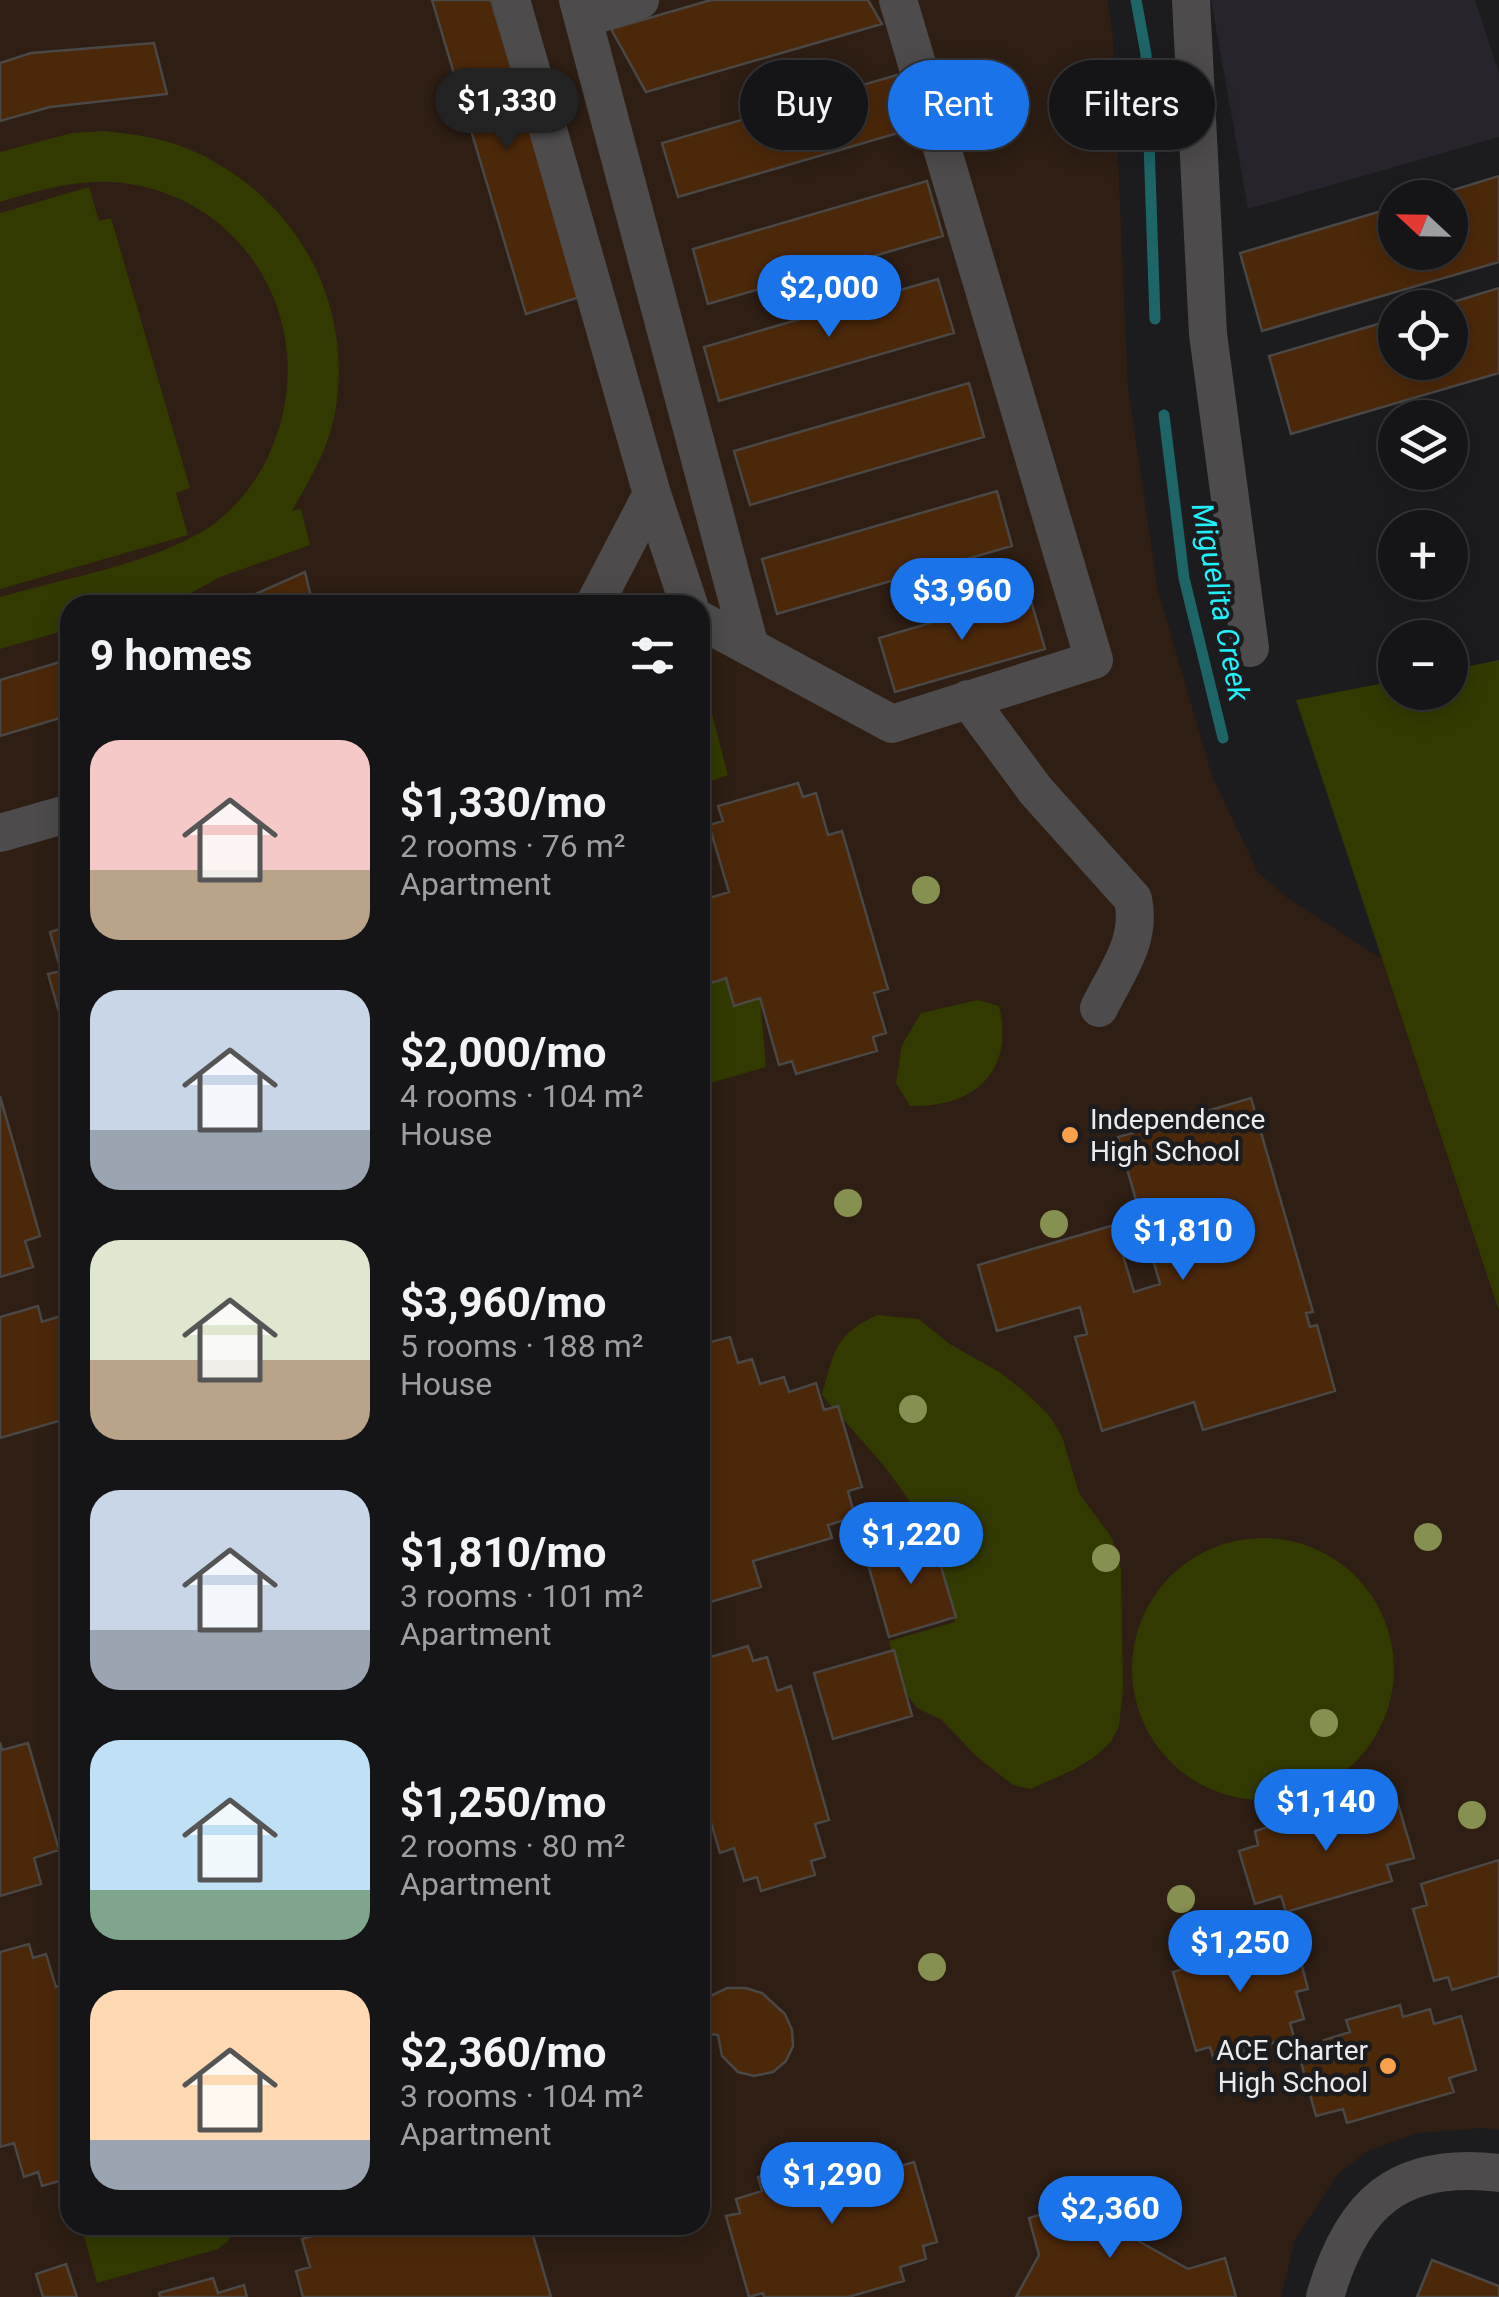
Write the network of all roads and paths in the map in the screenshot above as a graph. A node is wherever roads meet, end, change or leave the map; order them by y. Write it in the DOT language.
graph roads {
  1 [pos="511,0"];
  2 [pos="640,0"];
  3 [pos="898,0"];
  4 [pos="1191,0"];
  5 [pos="581,10"];
  6 [pos="652,494"];
  7 [pos="599,595"];
  8 [pos="686,595"];
  9 [pos="710,625"];
  10 [pos="750,647"];
  11 [pos="1250,648"];
  12 [pos="968,699"];
  13 [pos="60,816"];
  14 [pos="0,833"];
  15 [pos="1099,1008"];
  16 [pos="1499,2173"];
  17 [pos="1325,2297"];
  1 -- 6 [label="lane"];
  2 -- 5 [label="lane"];
  3 -- 12 [label="lane"];
  4 -- 11 [label="lane"];
  5 -- 10 [label="lane"];
  6 -- 7 [label="lane"];
  6 -- 8 [label="lane"];
  9 -- 10 [label="lane"];
  10 -- 12 [label="lane"];
  12 -- 15 [label="lane"];
  13 -- 14 [label="lane"];
  16 -- 17 [label="lane"];
}
